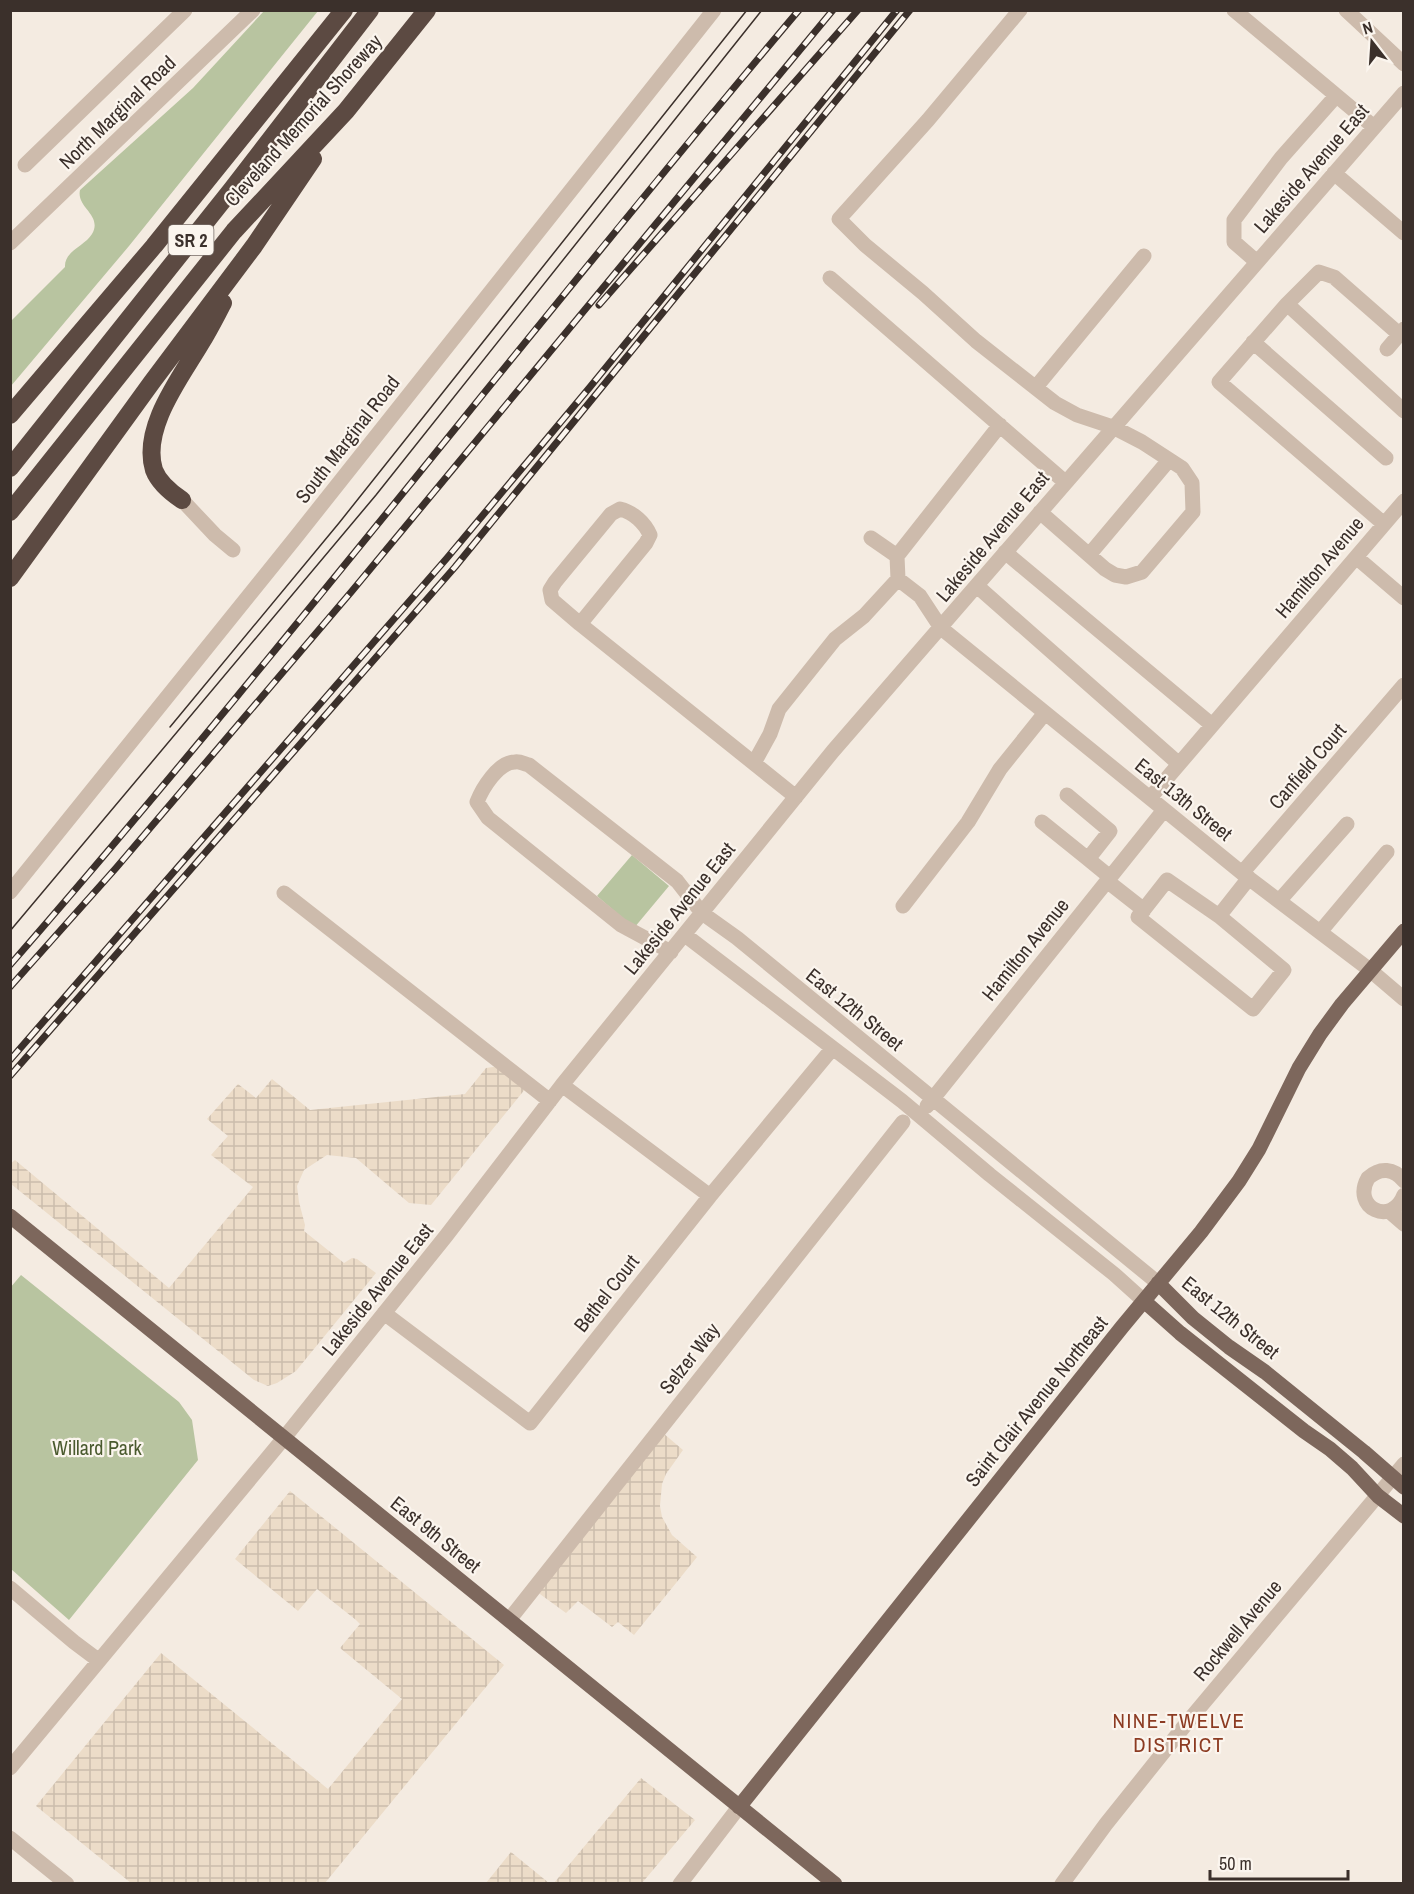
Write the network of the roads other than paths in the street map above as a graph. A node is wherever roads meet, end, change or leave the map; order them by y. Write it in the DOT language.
graph roads {
  1 [pos="185,10"];
  2 [pos="253,10"];
  3 [pos="344,10"];
  4 [pos="370,10"];
  5 [pos="427,10"];
  6 [pos="436,10"];
  7 [pos="714,10"];
  8 [pos="1020,10"];
  9 [pos="1234,10"];
  10 [pos="1346,10"];
  11 [pos="407,36"];
  12 [pos="1404,64"];
  13 [pos="1404,93"];
  14 [pos="1336,96"];
  15 [pos="346,111"];
  16 [pos="1374,127"];
  17 [pos="25,165"];
  18 [pos="1334,173"];
  19 [pos="1404,233"];
  20 [pos="10,243"];
  21 [pos="254,246"];
  22 [pos="1144,256"];
  23 [pos="1257,262"];
  24 [pos="830,278"];
  25 [pos="1287,304"];
  26 [pos="1401,331"];
  27 [pos="1253,342"];
  28 [pos="1387,349"];
  29 [pos="1036,387"];
  30 [pos="1404,411"];
  31 [pos="10,415"];
  32 [pos="1000,425"];
  33 [pos="1113,427"];
  34 [pos="1386,458"];
  35 [pos="1169,460"];
  36 [pos="10,468"];
  37 [pos="1065,482"];
  38 [pos="182,500"];
  39 [pos="1404,501"];
  40 [pos="10,512"];
  41 [pos="1040,512"];
  42 [pos="1384,524"];
  43 [pos="871,537"];
  44 [pos="233,550"];
  45 [pos="1005,552"];
  46 [pos="1089,555"];
  47 [pos="897,556"];
  48 [pos="1356,557"];
  49 [pos="10,578"];
  50 [pos="897,579"];
  51 [pos="977,586"];
  52 [pos="1404,598"];
  53 [pos="580,624"];
  54 [pos="941,628"];
  55 [pos="1404,685"];
  56 [pos="1046,713"];
  57 [pos="1212,725"];
  58 [pos="754,763"];
  59 [pos="1179,764"];
  60 [pos="1067,795"];
  61 [pos="796,797"];
  62 [pos="1150,798"];
  63 [pos="1164,810"];
  64 [pos="1042,822"];
  65 [pos="1347,824"];
  66 [pos="1387,852"];
  67 [pos="1088,859"];
  68 [pos="1246,876"];
  69 [pos="1109,879"];
  70 [pos="10,892"];
  71 [pos="284,893"];
  72 [pos="1279,901"];
  73 [pos="903,906"];
  74 [pos="1144,910"];
  75 [pos="702,913"];
  76 [pos="1219,915"];
  77 [pos="1404,931"];
  78 [pos="1320,932"];
  79 [pos="685,935"];
  80 [pos="671,952"];
  81 [pos="1370,970"];
  82 [pos="1404,999"];
  83 [pos="832,1049"];
  84 [pos="562,1085"];
  85 [pos="932,1099"];
  86 [pos="550,1101"];
  87 [pos="919,1115"];
  88 [pos="903,1122"];
  89 [pos="1404,1181"];
  90 [pos="1404,1195"];
  91 [pos="710,1196"];
  92 [pos="1389,1211"];
  93 [pos="10,1216"];
  94 [pos="1404,1224"];
  95 [pos="1158,1283"];
  96 [pos="1144,1301"];
  97 [pos="384,1314"];
  98 [pos="284,1438"];
  99 [pos="1404,1464"];
  100 [pos="1399,1482"];
  101 [pos="1378,1496"];
  102 [pos="1404,1516"];
  103 [pos="10,1588"];
  104 [pos="509,1620"];
  105 [pos="98,1660"];
  106 [pos="10,1768"];
  107 [pos="739,1807"];
  108 [pos="10,1838"];
  109 [pos="67,1884"];
  110 [pos="680,1884"];
  111 [pos="835,1884"];
  112 [pos="1062,1884"];
  1 -- 17 [label="street"];
  2 -- 20 [label="street, North Marginal Road"];
  3 -- 31 [label="highway"];
  4 -- 36 [label="highway, Cleveland Memorial Shoreway / SR 2"];
  5 -- 11 [label="highway, Cleveland Memorial Shoreway / SR 2"];
  6 -- 11 [label="highway"];
  7 -- 70 [label="street, South Marginal Road"];
  8 -- 29 [label="street"];
  9 -- 14 [label="street"];
  10 -- 12 [label="street"];
  11 -- 15 [label="highway, Cleveland Memorial Shoreway / SR 2"];
  13 -- 16 [label="street, Lakeside Avenue East"];
  14 -- 16 [label="street"];
  14 -- 23 [label="street"];
  15 -- 21 [label="highway"];
  15 -- 40 [label="highway, Cleveland Memorial Shoreway / SR 2"];
  16 -- 18 [label="street, Lakeside Avenue East"];
  18 -- 19 [label="street"];
  18 -- 23 [label="street, Lakeside Avenue East"];
  21 -- 38 [label="highway"];
  21 -- 49 [label="highway"];
  22 -- 29 [label="street"];
  23 -- 33 [label="street, Lakeside Avenue East"];
  24 -- 32 [label="street"];
  25 -- 26 [label="street"];
  25 -- 27 [label="street"];
  25 -- 30 [label="street"];
  26 -- 28 [label="street"];
  27 -- 34 [label="street"];
  27 -- 42 [label="street"];
  29 -- 33 [label="street"];
  32 -- 37 [label="street"];
  32 -- 47 [label="street"];
  33 -- 35 [label="street"];
  33 -- 37 [label="street, Lakeside Avenue East"];
  35 -- 46 [label="street"];
  35 -- 46 [label="street"];
  37 -- 41 [label="street, Lakeside Avenue East"];
  38 -- 44 [label="street"];
  39 -- 42 [label="street, Hamilton Avenue"];
  41 -- 45 [label="street, Lakeside Avenue East"];
  41 -- 46 [label="street"];
  42 -- 48 [label="street, Hamilton Avenue"];
  43 -- 47 [label="street"];
  45 -- 51 [label="street, Lakeside Avenue East"];
  45 -- 57 [label="street"];
  47 -- 50 [label="street"];
  48 -- 52 [label="street"];
  48 -- 57 [label="street, Hamilton Avenue"];
  50 -- 54 [label="street, East 13th Street"];
  50 -- 58 [label="street"];
  51 -- 54 [label="street, Lakeside Avenue East"];
  51 -- 59 [label="street"];
  53 -- 53 [label="street"];
  53 -- 58 [label="street"];
  54 -- 56 [label="street, East 13th Street"];
  54 -- 61 [label="street, Lakeside Avenue East"];
  55 -- 68 [label="street, Canfield Court"];
  56 -- 62 [label="street, East 13th Street"];
  56 -- 73 [label="street"];
  57 -- 59 [label="street, Hamilton Avenue"];
  58 -- 61 [label="street"];
  59 -- 62 [label="street, Hamilton Avenue"];
  60 -- 67 [label="street"];
  61 -- 75 [label="street, Lakeside Avenue East"];
  62 -- 63 [label="street, East 13th Street"];
  63 -- 68 [label="street, East 13th Street"];
  63 -- 69 [label="street, Hamilton Avenue"];
  64 -- 67 [label="street"];
  65 -- 72 [label="street"];
  66 -- 78 [label="street"];
  67 -- 69 [label="street"];
  68 -- 72 [label="street, East 13th Street"];
  68 -- 76 [label="street, Canfield Court"];
  69 -- 74 [label="street"];
  69 -- 85 [label="street, Hamilton Avenue"];
  71 -- 86 [label="street"];
  72 -- 78 [label="street, East 13th Street"];
  74 -- 76 [label="street"];
  74 -- 76 [label="street"];
  75 -- 79 [label="street, Lakeside Avenue East"];
  75 -- 80 [label="street, East 12th Street"];
  75 -- 85 [label="street, East 12th Street"];
  77 -- 81 [label="main road, Saint Clair Avenue Northeast"];
  78 -- 81 [label="street, East 13th Street"];
  79 -- 80 [label="street, Lakeside Avenue East"];
  79 -- 83 [label="street"];
  80 -- 84 [label="street, Lakeside Avenue East"];
  81 -- 82 [label="street, East 13th Street"];
  81 -- 95 [label="main road, Saint Clair Avenue Northeast"];
  83 -- 87 [label="street"];
  83 -- 91 [label="street, Bethel Court"];
  84 -- 86 [label="street, Lakeside Avenue East"];
  84 -- 91 [label="street"];
  85 -- 87 [label="street, Hamilton Avenue"];
  85 -- 95 [label="street, East 12th Street"];
  86 -- 97 [label="street, Lakeside Avenue East"];
  87 -- 96 [label="street"];
  88 -- 104 [label="street, Selzer Way"];
  89 -- 92 [label="street"];
  90 -- 92 [label="street"];
  91 -- 97 [label="street, Bethel Court"];
  92 -- 94 [label="street"];
  93 -- 98 [label="main road, East 9th Street"];
  95 -- 96 [label="main road, Saint Clair Avenue Northeast"];
  95 -- 100 [label="main road, East 12th Street"];
  96 -- 101 [label="main road"];
  96 -- 107 [label="main road, Saint Clair Avenue Northeast"];
  97 -- 98 [label="street, Lakeside Avenue East"];
  98 -- 104 [label="main road, East 9th Street"];
  98 -- 105 [label="street, Lakeside Avenue East"];
  99 -- 100 [label="street, Rockwell Avenue"];
  100 -- 101 [label="street, Rockwell Avenue"];
  101 -- 102 [label="main road"];
  101 -- 112 [label="street, Rockwell Avenue"];
  103 -- 105 [label="street"];
  104 -- 107 [label="main road, East 9th Street"];
  105 -- 106 [label="street, Lakeside Avenue East"];
  107 -- 110 [label="street, Saint Clair Avenue Northeast"];
  107 -- 111 [label="main road, East 9th Street"];
  108 -- 109 [label="street"];
}
